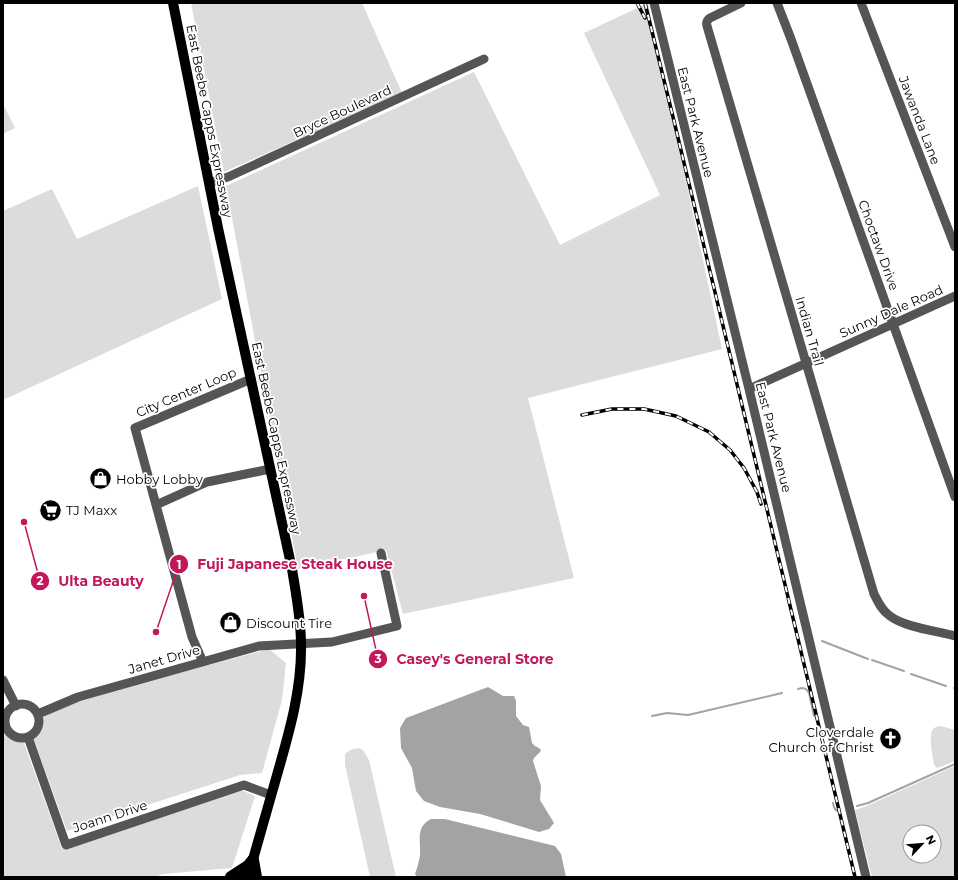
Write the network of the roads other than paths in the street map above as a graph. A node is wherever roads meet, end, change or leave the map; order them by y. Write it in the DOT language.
graph roads {
  1 [pos="173,3"];
  2 [pos="654,3"];
  3 [pos="741,3"];
  4 [pos="777,3"];
  5 [pos="860,3"];
  6 [pos="484,60"];
  7 [pos="209,183"];
  8 [pos="955,247"];
  9 [pos="955,296"];
  10 [pos="893,325"];
  11 [pos="807,364"];
  12 [pos="251,379"];
  13 [pos="749,389"];
  14 [pos="270,469"];
  15 [pos="955,496"];
  16 [pos="156,505"];
  17 [pos="381,553"];
  18 [pos="955,636"];
  19 [pos="301,644"];
  20 [pos="203,662"];
  21 [pos="3,680"];
  22 [pos="16,706"];
  23 [pos="38,714"];
  24 [pos="5,729"];
  25 [pos="28,737"];
  26 [pos="271,795"];
  27 [pos="253,860"];
  28 [pos="232,877"];
  29 [pos="248,877"];
  30 [pos="256,877"];
  31 [pos="866,877"];
  1 -- 7 [label="main road, East Beebe Capps Expressway"];
  2 -- 13 [label="street, East Park Avenue"];
  3 -- 11 [label="street, Indian Trail"];
  4 -- 10 [label="street, Choctaw Drive"];
  5 -- 8 [label="street, Jawanda Lane"];
  6 -- 7 [label="street, Bryce Boulevard"];
  7 -- 12 [label="main road, East Beebe Capps Expressway"];
  9 -- 10 [label="street, Sunny Dale Road"];
  10 -- 11 [label="street, Sunny Dale Road"];
  10 -- 15 [label="street, Choctaw Drive"];
  11 -- 13 [label="street, Sunny Dale Road"];
  11 -- 18 [label="street, Indian Trail"];
  12 -- 14 [label="main road, East Beebe Capps Expressway"];
  12 -- 16 [label="street, City Center Loop"];
  13 -- 31 [label="street, East Park Avenue"];
  14 -- 16 [label="street"];
  14 -- 19 [label="main road, East Beebe Capps Expressway"];
  16 -- 20 [label="street, City Center Loop"];
  17 -- 19 [label="street, Janet Drive"];
  19 -- 20 [label="street, Janet Drive"];
  19 -- 26 [label="main road, East Beebe Capps Expressway"];
  20 -- 23 [label="street, Janet Drive"];
  21 -- 22 [label="street"];
  22 -- 23 [label="street"];
  22 -- 24 [label="street"];
  23 -- 25 [label="street"];
  24 -- 25 [label="street"];
  25 -- 26 [label="street, Joann Drive"];
  26 -- 27 [label="main road, East Beebe Capps Expressway"];
  27 -- 28 [label="highway"];
  27 -- 29 [label="main road, East Beebe Capps Expressway"];
  27 -- 30 [label="highway"];
}
